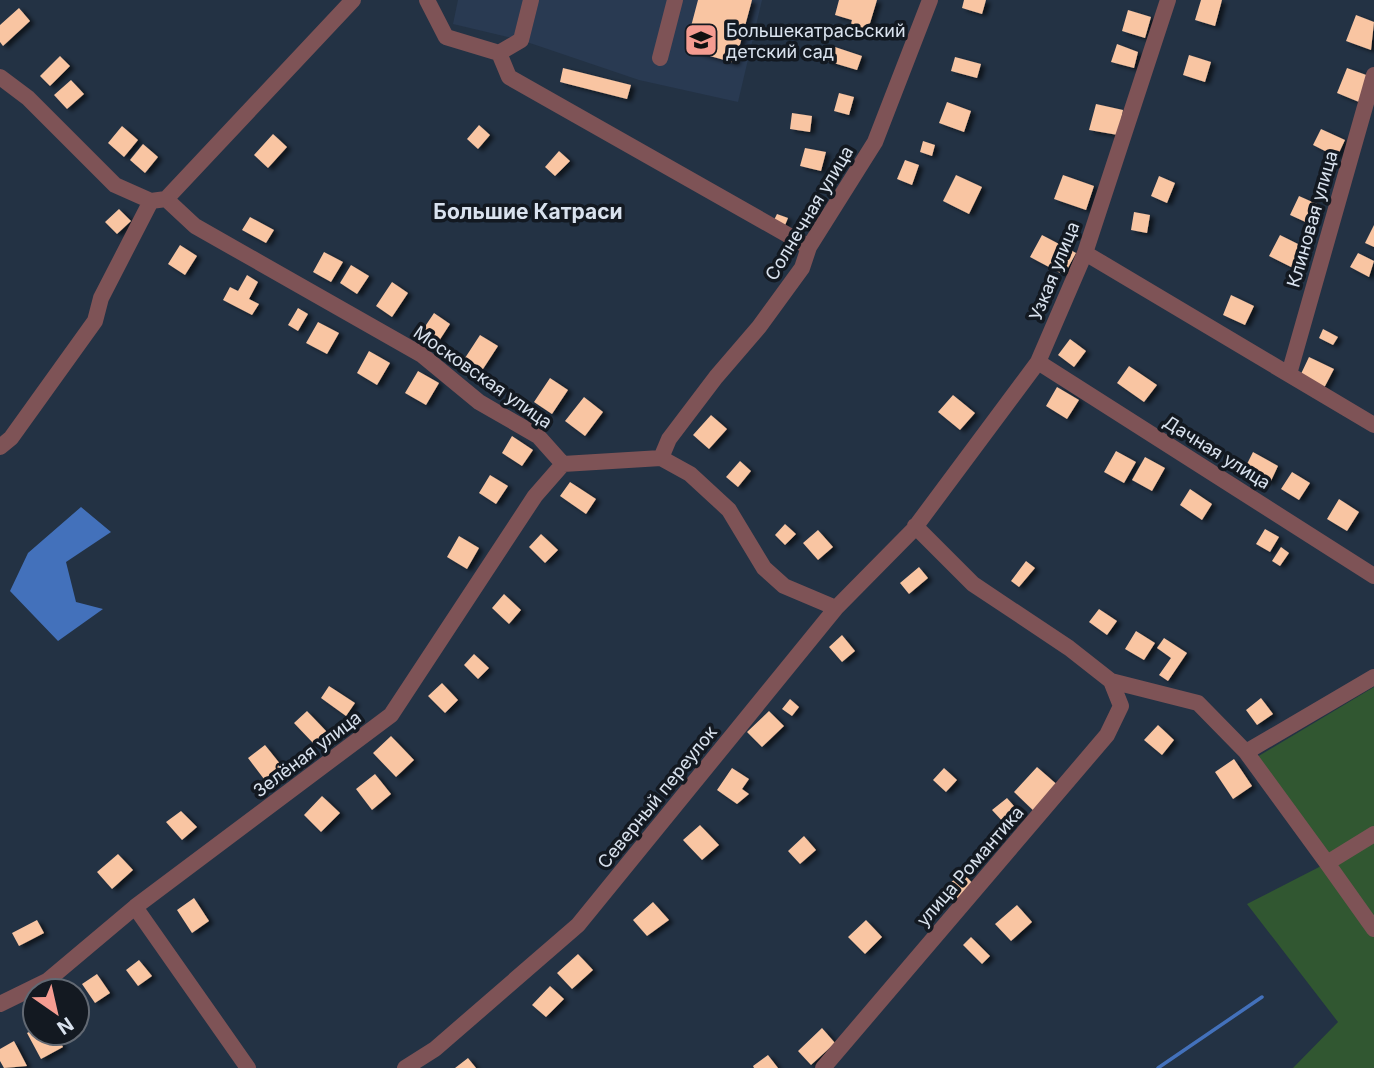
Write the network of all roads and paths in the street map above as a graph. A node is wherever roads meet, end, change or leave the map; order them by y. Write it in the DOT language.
graph roads {
  1 [pos="353,0"];
  2 [pos="427,0"];
  3 [pos="531,0"];
  4 [pos="675,0"];
  5 [pos="930,0"];
  6 [pos="1168,0"];
  7 [pos="499,53"];
  8 [pos="660,58"];
  9 [pos="1374,75"];
  10 [pos="0,77"];
  11 [pos="159,200"];
  12 [pos="809,247"];
  13 [pos="1085,253"];
  14 [pos="1038,362"];
  15 [pos="1289,374"];
  16 [pos="1374,425"];
  17 [pos="0,447"];
  18 [pos="661,458"];
  19 [pos="563,464"];
  20 [pos="915,526"];
  21 [pos="933,546"];
  22 [pos="892,548"];
  23 [pos="1374,576"];
  24 [pos="836,608"];
  25 [pos="1374,677"];
  26 [pos="1111,681"];
  27 [pos="1249,756"];
  28 [pos="1374,834"];
  29 [pos="1327,863"];
  30 [pos="135,907"];
  31 [pos="1374,929"];
  32 [pos="0,1004"];
  33 [pos="248,1068"];
  34 [pos="405,1068"];
  35 [pos="823,1068"];
  1 -- 11 [label="street"];
  2 -- 7 [label="street"];
  3 -- 7 [label="street"];
  4 -- 8 [label="street"];
  5 -- 12 [label="street, Солнечная улица"];
  6 -- 13 [label="street, Узкая улица"];
  7 -- 12 [label="street"];
  9 -- 15 [label="street, Клиновая улица"];
  10 -- 11 [label="street, Московская улица"];
  11 -- 17 [label="street"];
  11 -- 19 [label="street, Московская улица"];
  12 -- 18 [label="street, Солнечная улица"];
  13 -- 14 [label="street, Узкая улица"];
  13 -- 15 [label="street"];
  14 -- 20 [label="street, Узкая улица"];
  14 -- 23 [label="street, Дачная улица"];
  15 -- 16 [label="street"];
  18 -- 19 [label="street"];
  18 -- 24 [label="street"];
  19 -- 30 [label="street, Зелёная улица"];
  20 -- 21 [label="street"];
  20 -- 22 [label="street, Северный переулок"];
  21 -- 22 [label="street"];
  21 -- 26 [label="street"];
  22 -- 24 [label="street, Северный переулок"];
  24 -- 34 [label="street, Северный переулок"];
  25 -- 27 [label="street"];
  26 -- 27 [label="street"];
  26 -- 35 [label="street, улица Романтика"];
  27 -- 29 [label="street"];
  28 -- 29 [label="street"];
  29 -- 31 [label="street"];
  30 -- 32 [label="street, Зелёная улица"];
  30 -- 33 [label="street"];
}
